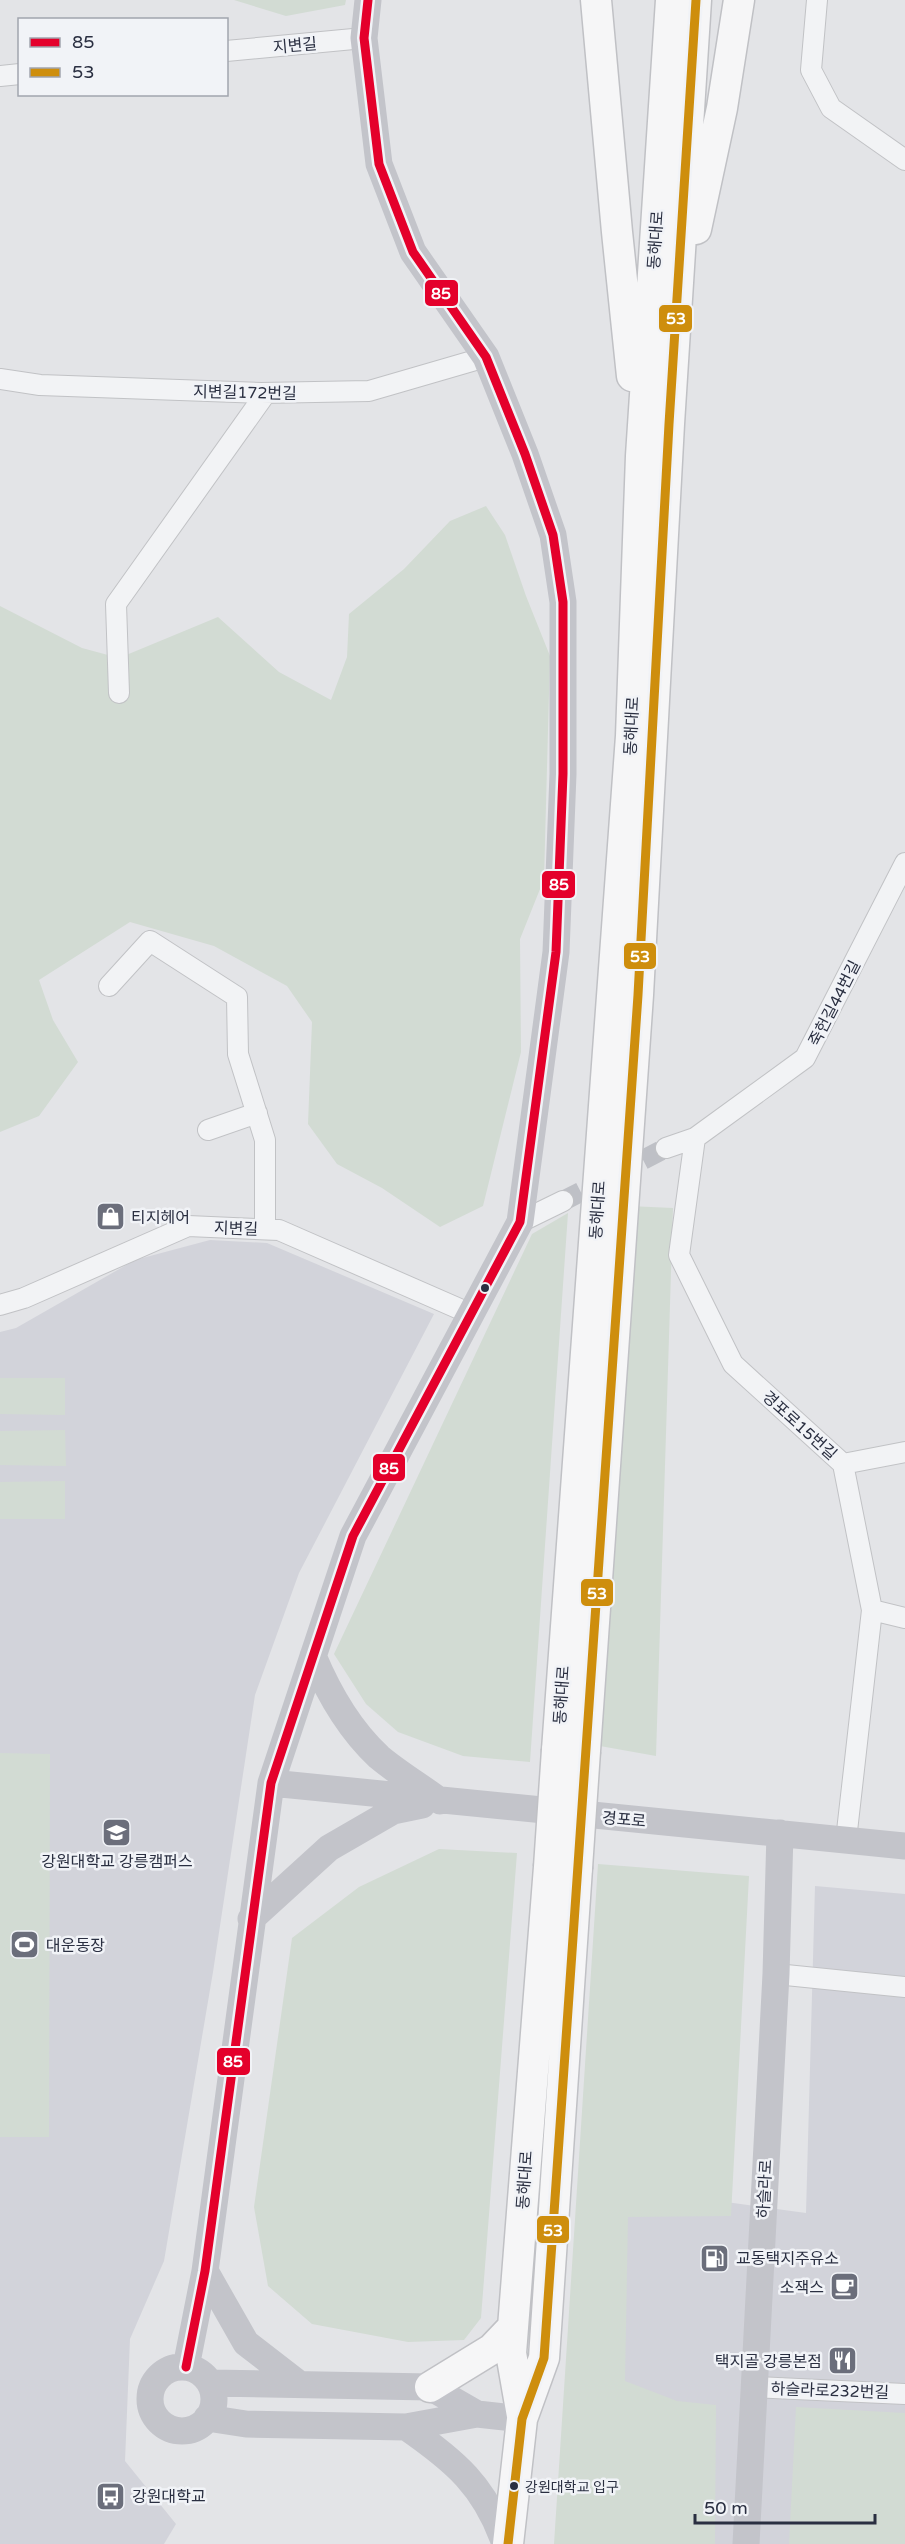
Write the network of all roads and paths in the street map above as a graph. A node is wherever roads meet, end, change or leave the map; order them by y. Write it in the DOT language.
graph roads {
  1 [pos="368,0"];
  2 [pos="596,0"];
  3 [pos="671,0"];
  4 [pos="696,0"];
  5 [pos="739,0"];
  6 [pos="818,0"];
  7 [pos="364,38"];
  8 [pos="228,51"];
  9 [pos="18,74"];
  10 [pos="0,76"];
  11 [pos="905,160"];
  12 [pos="674,335"];
  13 [pos="486,357"];
  14 [pos="0,379"];
  15 [pos="266,393"];
  16 [pos="641,456"];
  17 [pos="119,693"];
  18 [pos="905,863"];
  19 [pos="109,986"];
  20 [pos="257,1113"];
  21 [pos="208,1130"];
  22 [pos="695,1138"];
  23 [pos="666,1148"];
  24 [pos="563,1201"];
  25 [pos="520,1222"];
  26 [pos="265,1229"];
  27 [pos="0,1305"];
  28 [pos="471,1314"];
  29 [pos="905,1452"];
  30 [pos="843,1464"];
  31 [pos="872,1610"];
  32 [pos="905,1618"];
  33 [pos="313,1656"];
  34 [pos="571,1750"];
  35 [pos="271,1783"];
  36 [pos="441,1801"];
  37 [pos="780,1833"];
  38 [pos="846,1840"];
  39 [pos="905,1846"];
  40 [pos="563,1867"];
  41 [pos="251,1919"];
  42 [pos="776,1974"];
  43 [pos="905,1987"];
  44 [pos="205,2271"];
  45 [pos="513,2327"];
  46 [pos="186,2367"];
  47 [pos="210,2383"];
  48 [pos="298,2384"];
  49 [pos="429,2386"];
  50 [pos="754,2387"];
  51 [pos="905,2394"];
  52 [pos="477,2414"];
  53 [pos="207,2418"];
  54 [pos="522,2419"];
  55 [pos="406,2427"];
  56 [pos="507,2544"];
  57 [pos="746,2544"];
  1 -- 7 [label="street"];
  2 -- 16 [label="main road"];
  3 -- 16 [label="main road, 동해대로"];
  4 -- 12 [label="main road, 동해대로"];
  5 -- 12 [label="main road"];
  6 -- 11 [label="street"];
  7 -- 8 [label="street, 지변길"];
  7 -- 13 [label="street"];
  9 -- 10 [label="street"];
  12 -- 34 [label="main road, 동해대로"];
  13 -- 15 [label="street, 지변길172번길"];
  13 -- 25 [label="street"];
  14 -- 15 [label="street, 지변길172번길"];
  15 -- 17 [label="street"];
  16 -- 34 [label="main road, 동해대로"];
  18 -- 22 [label="street, 죽헌길44번길"];
  19 -- 20 [label="street"];
  20 -- 21 [label="street"];
  20 -- 26 [label="street"];
  22 -- 23 [label="street, 죽헌길44번길"];
  22 -- 30 [label="street, 경포로15번길"];
  24 -- 25 [label="street"];
  25 -- 28 [label="street"];
  26 -- 27 [label="street, 지변길"];
  26 -- 28 [label="street, 지변길"];
  28 -- 33 [label="street"];
  29 -- 30 [label="street"];
  30 -- 31 [label="street, 경포로15번길"];
  31 -- 32 [label="street"];
  31 -- 38 [label="street, 경포로15번길"];
  33 -- 35 [label="street"];
  33 -- 36 [label="street"];
  34 -- 40 [label="main road, 동해대로, bridge"];
  35 -- 36 [label="street, 경포로"];
  35 -- 41 [label="street"];
  36 -- 37 [label="street, 경포로"];
  36 -- 41 [label="street"];
  37 -- 38 [label="street, 경포로"];
  37 -- 42 [label="street, 하슬라로"];
  38 -- 39 [label="street, 경포로"];
  40 -- 45 [label="main road, 동해대로"];
  40 -- 54 [label="main road, 동해대로"];
  41 -- 44 [label="street"];
  42 -- 43 [label="street"];
  42 -- 50 [label="street, 하슬라로"];
  44 -- 46 [label="street"];
  44 -- 48 [label="street"];
  45 -- 49 [label="main road"];
  45 -- 54 [label="main road, 동해대로"];
  46 -- 47 [label="street"];
  46 -- 53 [label="street"];
  47 -- 48 [label="street"];
  47 -- 53 [label="street"];
  48 -- 49 [label="street"];
  49 -- 52 [label="street"];
  50 -- 51 [label="street, 하슬라로232번길"];
  50 -- 57 [label="street, 하슬라로"];
  52 -- 54 [label="street"];
  52 -- 55 [label="street"];
  53 -- 55 [label="street"];
  54 -- 56 [label="main road, 동해대로"];
  55 -- 56 [label="street"];
}
